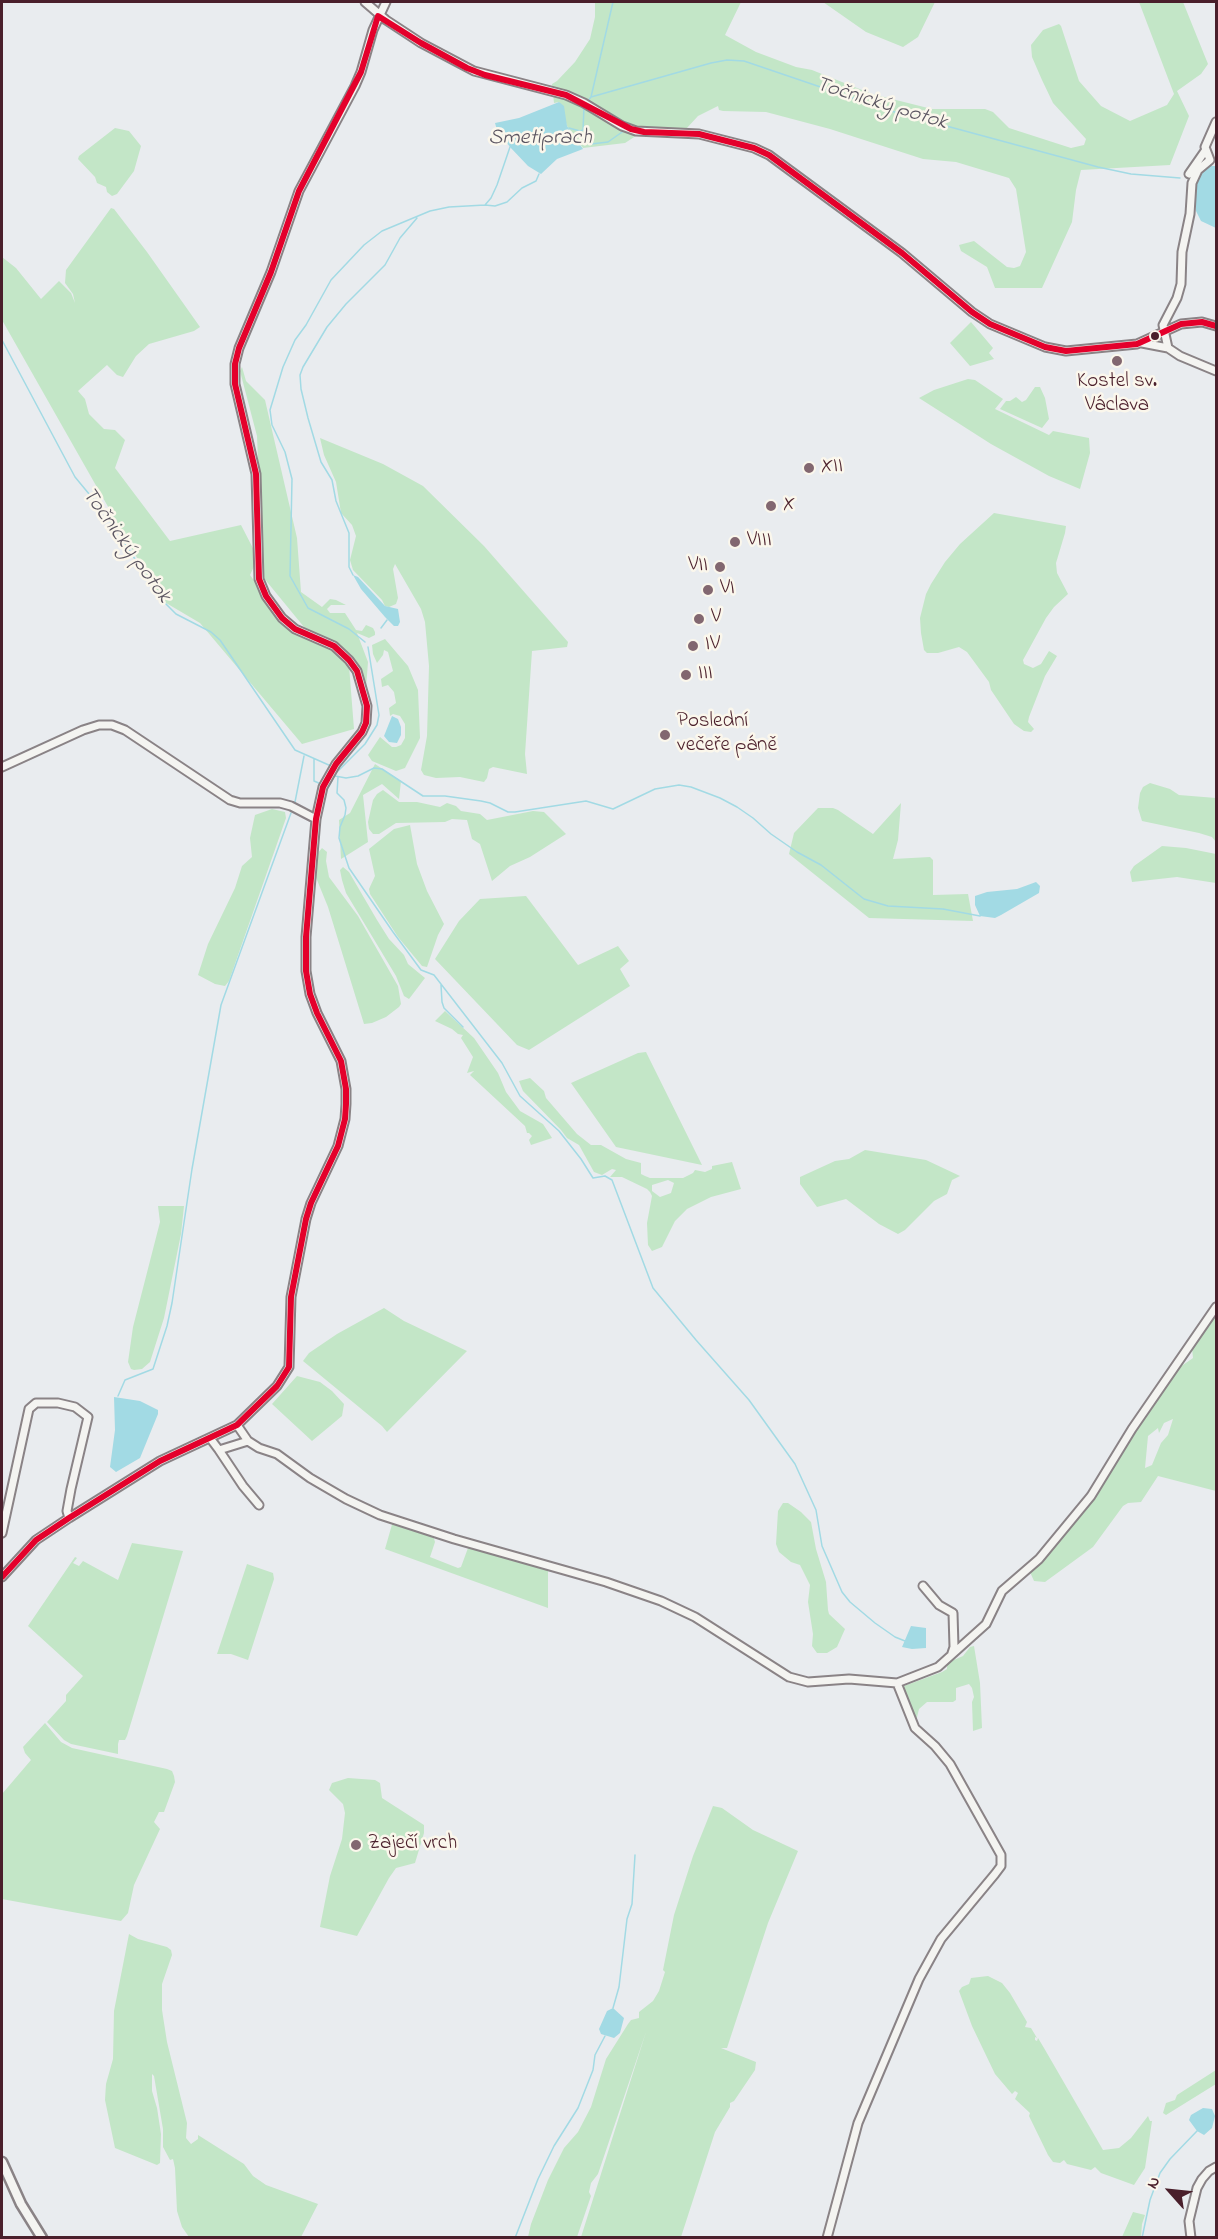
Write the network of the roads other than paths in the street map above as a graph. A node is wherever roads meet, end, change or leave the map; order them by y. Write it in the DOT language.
graph roads {
  1 [pos="365,2"];
  2 [pos="386,2"];
  3 [pos="378,16"];
  4 [pos="1216,122"];
  5 [pos="1205,151"];
  6 [pos="1213,160"];
  7 [pos="1189,174"];
  8 [pos="1188,196"];
  9 [pos="1190,214"];
  10 [pos="1216,326"];
  11 [pos="1164,331"];
  12 [pos="1142,343"];
  13 [pos="1167,348"];
  14 [pos="1216,371"];
  15 [pos="2,767"];
  16 [pos="315,819"];
  17 [pos="1216,1307"];
  18 [pos="237,1425"];
  19 [pos="210,1438"];
  20 [pos="248,1441"];
  21 [pos="219,1450"];
  22 [pos="259,1505"];
  23 [pos="69,1518"];
  24 [pos="2,1533"];
  25 [pos="3,1571"];
  26 [pos="922,1586"];
  27 [pos="951,1655"];
  28 [pos="897,1683"];
  29 [pos="2,2162"];
  30 [pos="1216,2167"];
  31 [pos="42,2238"];
  32 [pos="826,2238"];
  33 [pos="1191,2238"];
  1 -- 3 [label="street"];
  2 -- 3 [label="street"];
  3 -- 12 [label="street"];
  3 -- 16 [label="street"];
  4 -- 5 [label="street"];
  5 -- 6 [label="street"];
  5 -- 7 [label="street"];
  6 -- 9 [label="street"];
  8 -- 9 [label="street"];
  9 -- 11 [label="street"];
  10 -- 11 [label="street"];
  11 -- 12 [label="street"];
  11 -- 13 [label="street"];
  12 -- 13 [label="street"];
  13 -- 14 [label="street"];
  15 -- 16 [label="street"];
  16 -- 18 [label="street"];
  17 -- 27 [label="street"];
  18 -- 19 [label="street"];
  18 -- 20 [label="street"];
  19 -- 21 [label="street"];
  19 -- 23 [label="street"];
  20 -- 21 [label="street"];
  20 -- 28 [label="street"];
  21 -- 22 [label="street"];
  23 -- 24 [label="street"];
  23 -- 25 [label="street"];
  26 -- 27 [label="street"];
  27 -- 28 [label="street"];
  28 -- 32 [label="street"];
  29 -- 31 [label="main road"];
  30 -- 33 [label="street"];
}
